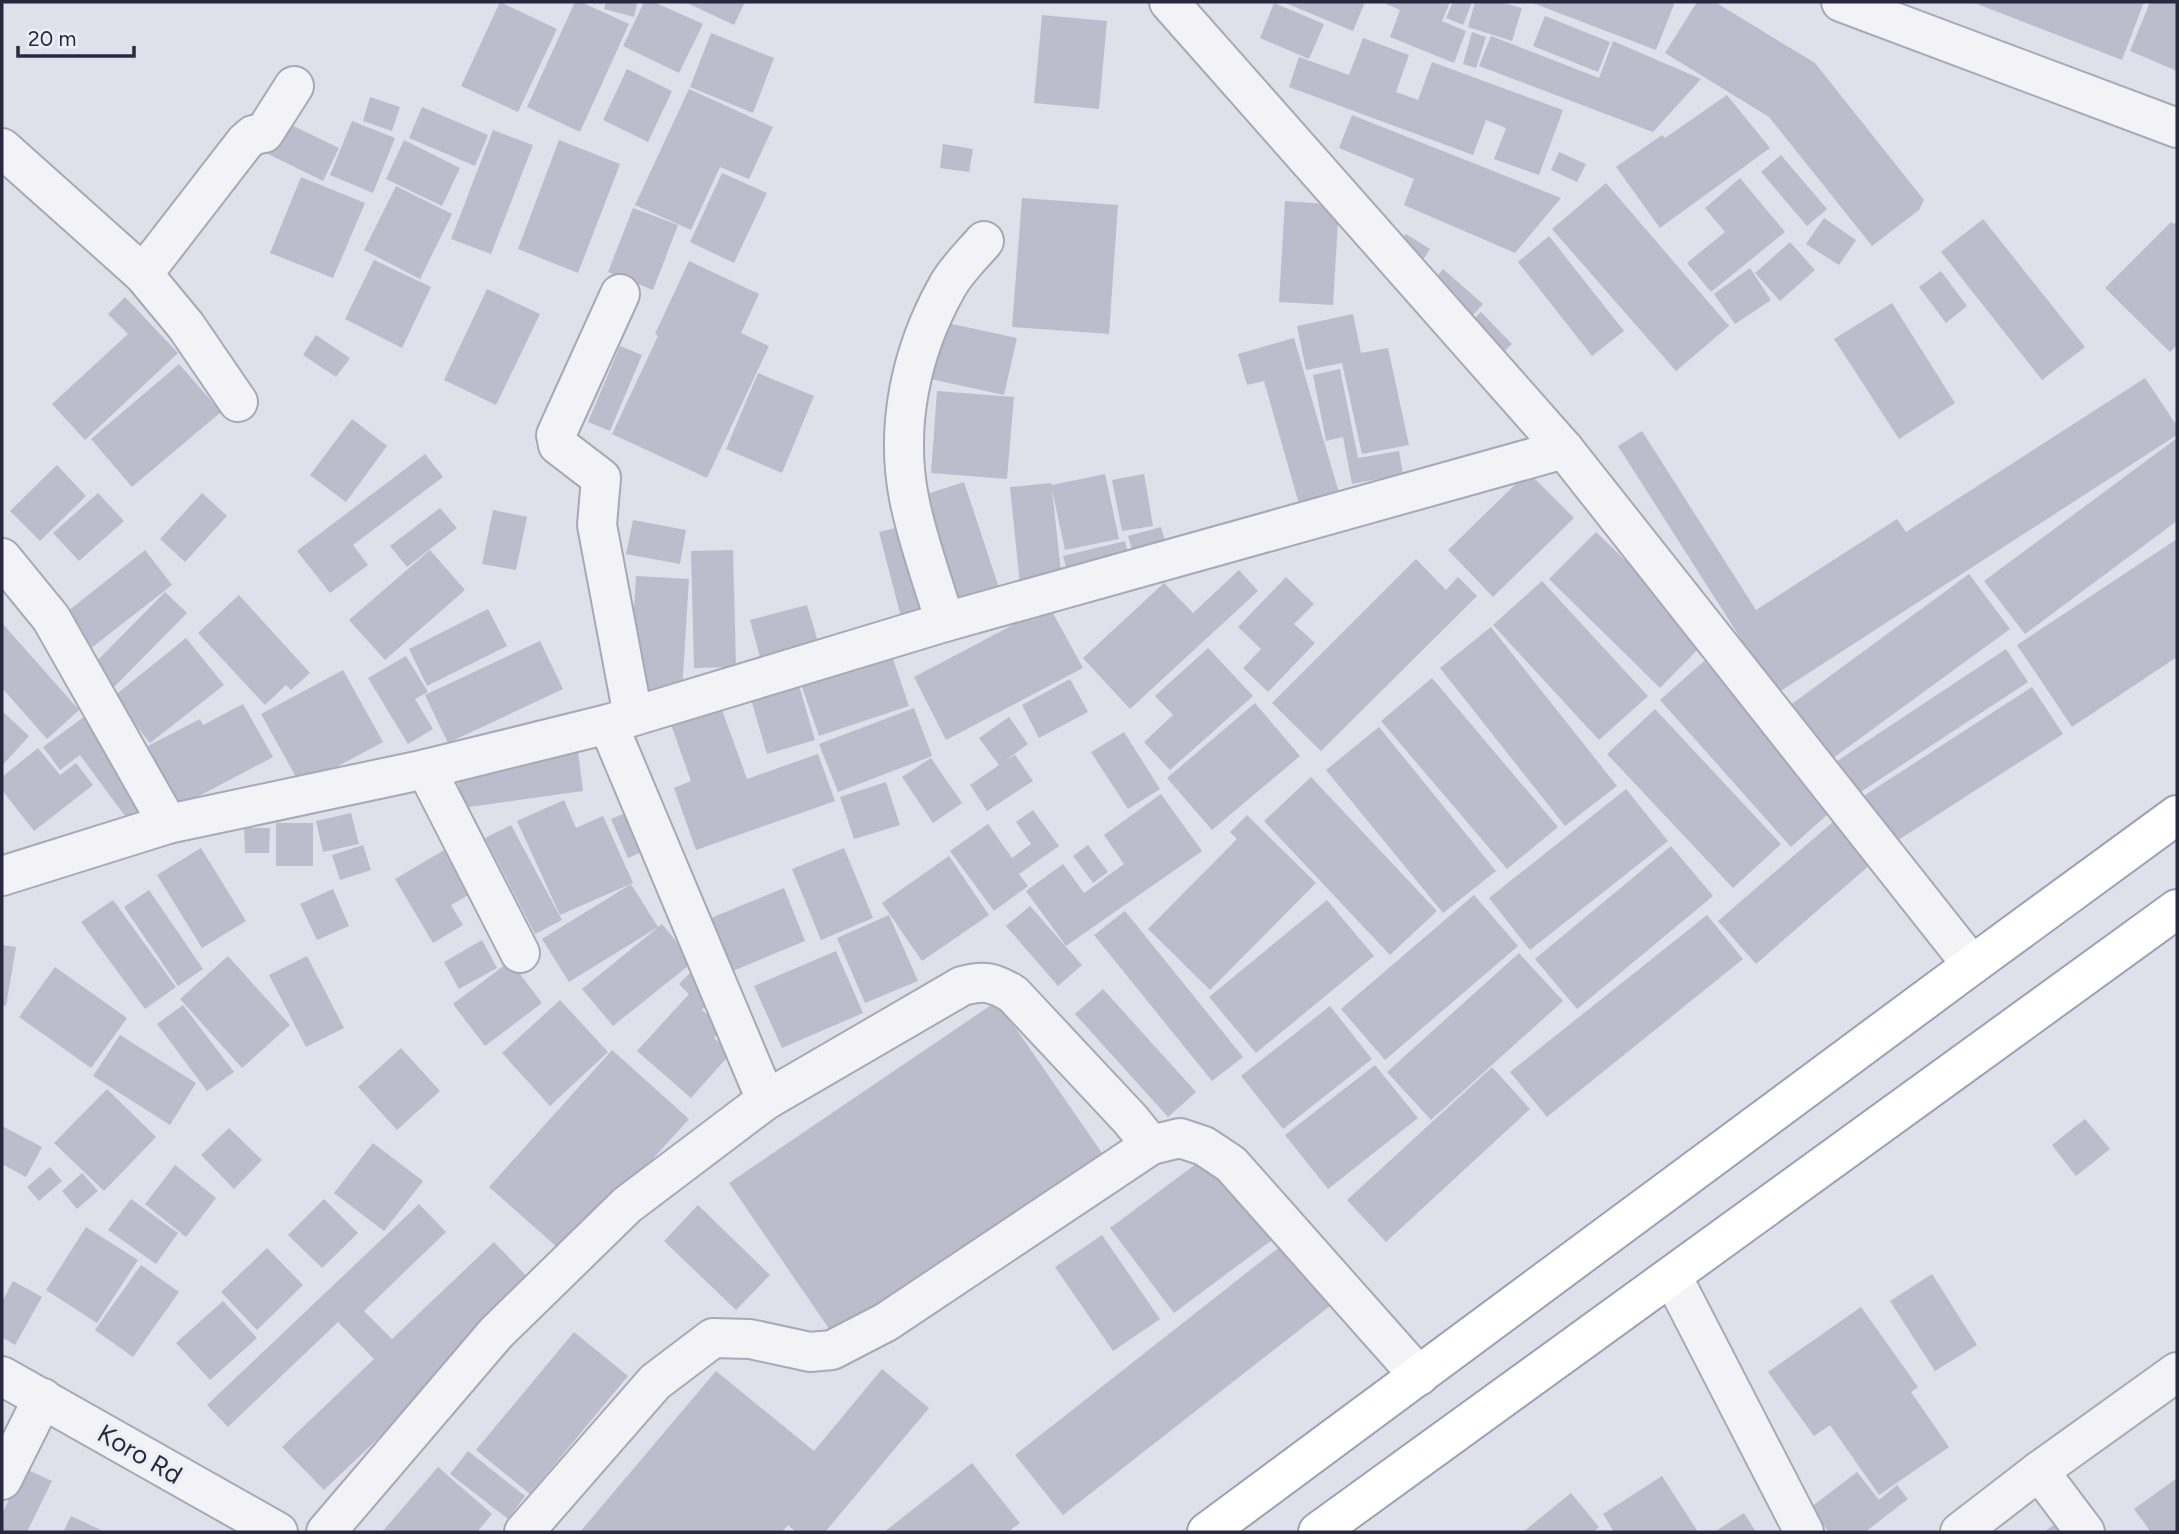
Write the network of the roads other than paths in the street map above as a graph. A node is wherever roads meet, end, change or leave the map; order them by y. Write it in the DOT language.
graph roads {
  1 [pos="1169,2"];
  2 [pos="1842,2"];
  3 [pos="294,86"];
  4 [pos="2177,128"];
  5 [pos="2,148"];
  6 [pos="984,241"];
  7 [pos="143,274"];
  8 [pos="620,294"];
  9 [pos="238,402"];
  10 [pos="1564,449"];
  11 [pos="2,558"];
  12 [pos="945,622"];
  13 [pos="621,720"];
  14 [pos="426,769"];
  15 [pos="2177,815"];
  16 [pos="168,824"];
  17 [pos="2,876"];
  18 [pos="2177,909"];
  19 [pos="520,953"];
  20 [pos="1972,965"];
  21 [pos="766,1100"];
  22 [pos="1151,1145"];
  23 [pos="1672,1276"];
  24 [pos="2177,1372"];
  25 [pos="2,1376"];
  26 [pos="1419,1376"];
  27 [pos="43,1398"];
  28 [pos="2039,1471"];
  29 [pos="2,1480"];
  30 [pos="278,1532"];
  31 [pos="326,1532"];
  32 [pos="524,1532"];
  33 [pos="1207,1532"];
  34 [pos="1318,1532"];
  35 [pos="1804,1532"];
  36 [pos="1960,1532"];
  37 [pos="2085,1532"];
  1 -- 10 [label="street"];
  2 -- 4 [label="street"];
  3 -- 7 [label="street"];
  5 -- 7 [label="street"];
  6 -- 12 [label="street"];
  7 -- 9 [label="street"];
  8 -- 13 [label="street"];
  10 -- 12 [label="street"];
  10 -- 20 [label="street"];
  11 -- 16 [label="street"];
  12 -- 13 [label="street"];
  13 -- 14 [label="street"];
  13 -- 21 [label="street"];
  14 -- 16 [label="street"];
  14 -- 19 [label="street"];
  15 -- 20 [label="main road"];
  16 -- 17 [label="street"];
  18 -- 23 [label="main road"];
  20 -- 26 [label="main road"];
  21 -- 22 [label="street"];
  21 -- 31 [label="street"];
  22 -- 26 [label="street"];
  22 -- 32 [label="street"];
  23 -- 34 [label="main road"];
  23 -- 35 [label="street"];
  24 -- 28 [label="street"];
  25 -- 27 [label="street, Koro Rd"];
  26 -- 33 [label="main road"];
  27 -- 29 [label="street"];
  27 -- 30 [label="street, Koro Rd"];
  28 -- 36 [label="street"];
  28 -- 37 [label="street"];
}
